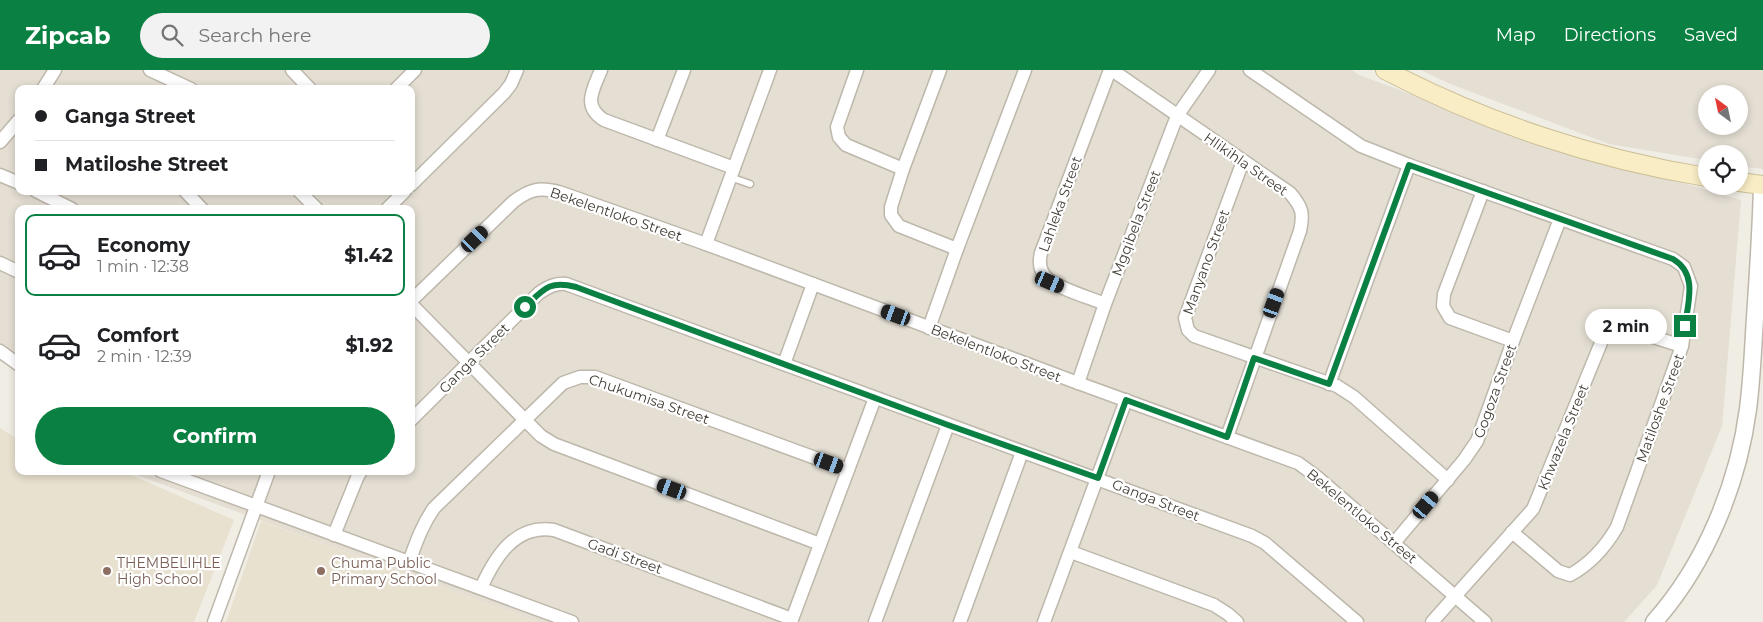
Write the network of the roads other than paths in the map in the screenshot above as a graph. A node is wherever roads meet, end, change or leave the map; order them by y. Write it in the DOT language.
graph roads {
  1 [pos="55,70"];
  2 [pos="150,70"];
  3 [pos="415,70"];
  4 [pos="517,70"];
  5 [pos="600,70"];
  6 [pos="684,70"];
  7 [pos="770,70"];
  8 [pos="858,70"];
  9 [pos="940,70"];
  10 [pos="1025,70"];
  11 [pos="1111,70"];
  12 [pos="1210,70"];
  13 [pos="1250,70"];
  14 [pos="1385,70"];
  15 [pos="298,72"];
  16 [pos="46,85"];
  17 [pos="182,85"];
  18 [pos="307,85"];
  19 [pos="400,85"];
  20 [pos="1177,116"];
  21 [pos="15,125"];
  22 [pos="658,140"];
  23 [pos="0,142"];
  24 [pos="1243,161"];
  25 [pos="1409,165"];
  26 [pos="903,169"];
  27 [pos="732,172"];
  28 [pos="0,174"];
  29 [pos="1698,175"];
  30 [pos="15,181"];
  31 [pos="415,181"];
  32 [pos="1748,183"];
  33 [pos="750,184"];
  34 [pos="1762,185"];
  35 [pos="1483,191"];
  36 [pos="44,195"];
  37 [pos="189,195"];
  38 [pos="303,195"];
  39 [pos="401,195"];
  40 [pos="64,205"];
  41 [pos="198,205"];
  42 [pos="313,205"];
  43 [pos="391,205"];
  44 [pos="1560,219"];
  45 [pos="706,244"];
  46 [pos="957,250"];
  47 [pos="0,263"];
  48 [pos="15,270"];
  49 [pos="813,284"];
  50 [pos="415,299"];
  51 [pos="1105,304"];
  52 [pos="415,307"];
  53 [pos="929,328"];
  54 [pos="1513,341"];
  55 [pos="1682,346"];
  56 [pos="0,351"];
  57 [pos="1254,358"];
  58 [pos="15,362"];
  59 [pos="469,363"];
  60 [pos="784,364"];
  61 [pos="1078,383"];
  62 [pos="1329,384"];
  63 [pos="875,398"];
  64 [pos="1126,400"];
  65 [pos="415,416"];
  66 [pos="524,419"];
  67 [pos="948,425"];
  68 [pos="1227,437"];
  69 [pos="1022,452"];
  70 [pos="848,470"];
  71 [pos="172,475"];
  72 [pos="268,475"];
  73 [pos="359,475"];
  74 [pos="1098,478"];
  75 [pos="1448,480"];
  76 [pos="256,507"];
  77 [pos="1512,532"];
  78 [pos="334,535"];
  79 [pos="1394,543"];
  80 [pos="820,544"];
  81 [pos="1071,552"];
  82 [pos="409,562"];
  83 [pos="481,588"];
  84 [pos="1455,595"];
  85 [pos="791,620"];
  86 [pos="214,622"];
  87 [pos="572,622"];
  88 [pos="875,622"];
  89 [pos="960,622"];
  90 [pos="1044,622"];
  91 [pos="1237,622"];
  92 [pos="1357,622"];
  93 [pos="1432,622"];
  94 [pos="1485,622"];
  95 [pos="1654,622"];
  1 -- 16 [label="street"];
  2 -- 17 [label="street"];
  3 -- 19 [label="street"];
  4 -- 31 [label="street"];
  5 -- 22 [label="street"];
  6 -- 22 [label="street"];
  7 -- 27 [label="street"];
  8 -- 26 [label="street"];
  9 -- 26 [label="street"];
  10 -- 46 [label="street"];
  11 -- 20 [label="street, Hlikihla Street"];
  11 -- 51 [label="street, Lahleka Street"];
  12 -- 20 [label="street, Mgqibela Street"];
  13 -- 25 [label="street, Matiloshe Street"];
  14 -- 29 [label="main road"];
  15 -- 18 [label="street"];
  20 -- 24 [label="street, Hlikihla Street"];
  20 -- 51 [label="street, Mgqibela Street"];
  21 -- 23 [label="street"];
  22 -- 27 [label="street"];
  24 -- 57 [label="street, Hlikihla Street"];
  24 -- 57 [label="street, Manyano Street"];
  25 -- 35 [label="street, Matiloshe Street"];
  25 -- 62 [label="street"];
  26 -- 46 [label="street"];
  27 -- 33 [label="lane"];
  27 -- 45 [label="street"];
  28 -- 30 [label="street"];
  32 -- 34 [label="main road"];
  34 -- 95 [label="street"];
  35 -- 44 [label="street, Matiloshe Street"];
  35 -- 54 [label="street"];
  36 -- 40 [label="street"];
  37 -- 41 [label="street"];
  38 -- 42 [label="street"];
  39 -- 43 [label="street"];
  44 -- 54 [label="street, Gogoza Street"];
  44 -- 55 [label="street, Matiloshe Street"];
  45 -- 49 [label="street, Bekelentloko Street"];
  45 -- 50 [label="street, Bekelentloko Street"];
  46 -- 53 [label="street"];
  47 -- 48 [label="street"];
  49 -- 53 [label="street, Bekelentloko Street"];
  49 -- 60 [label="street"];
  51 -- 61 [label="street, Mgqibela Street"];
  52 -- 59 [label="street"];
  53 -- 61 [label="street, Bekelentloko Street"];
  54 -- 75 [label="street, Gogoza Street"];
  55 -- 77 [label="street, Khwazela Street"];
  55 -- 77 [label="street, Matiloshe Street"];
  56 -- 58 [label="street"];
  57 -- 62 [label="street, Manyano Street"];
  57 -- 68 [label="street, Hlikihla Street"];
  59 -- 60 [label="street, Ganga Street"];
  59 -- 65 [label="street, Ganga Street"];
  59 -- 66 [label="street"];
  60 -- 63 [label="street, Ganga Street"];
  61 -- 64 [label="street, Bekelentloko Street"];
  62 -- 75 [label="street, Manyano Street"];
  63 -- 67 [label="street, Ganga Street"];
  63 -- 70 [label="street"];
  64 -- 68 [label="street, Bekelentloko Street"];
  64 -- 74 [label="street"];
  66 -- 70 [label="street, Chukumisa Street"];
  66 -- 80 [label="street"];
  66 -- 82 [label="street, Chukumisa Street"];
  67 -- 69 [label="street, Ganga Street"];
  67 -- 88 [label="street"];
  68 -- 79 [label="street, Bekelentloko Street"];
  69 -- 74 [label="street, Ganga Street"];
  69 -- 89 [label="street"];
  70 -- 80 [label="street"];
  71 -- 76 [label="street"];
  72 -- 76 [label="street"];
  73 -- 78 [label="street"];
  74 -- 81 [label="street"];
  74 -- 92 [label="street, Ganga Street"];
  75 -- 79 [label="street, Gogoza Street"];
  76 -- 78 [label="street"];
  76 -- 86 [label="street"];
  77 -- 84 [label="street, Khwazela Street"];
  78 -- 82 [label="street"];
  79 -- 84 [label="street, Bekelentloko Street"];
  80 -- 85 [label="street"];
  81 -- 90 [label="street"];
  81 -- 91 [label="street"];
  82 -- 83 [label="street"];
  83 -- 85 [label="street, Gadi Street"];
  83 -- 87 [label="street"];
  84 -- 93 [label="street, Khwazela Street"];
  84 -- 94 [label="street, Bekelentloko Street"];
}
